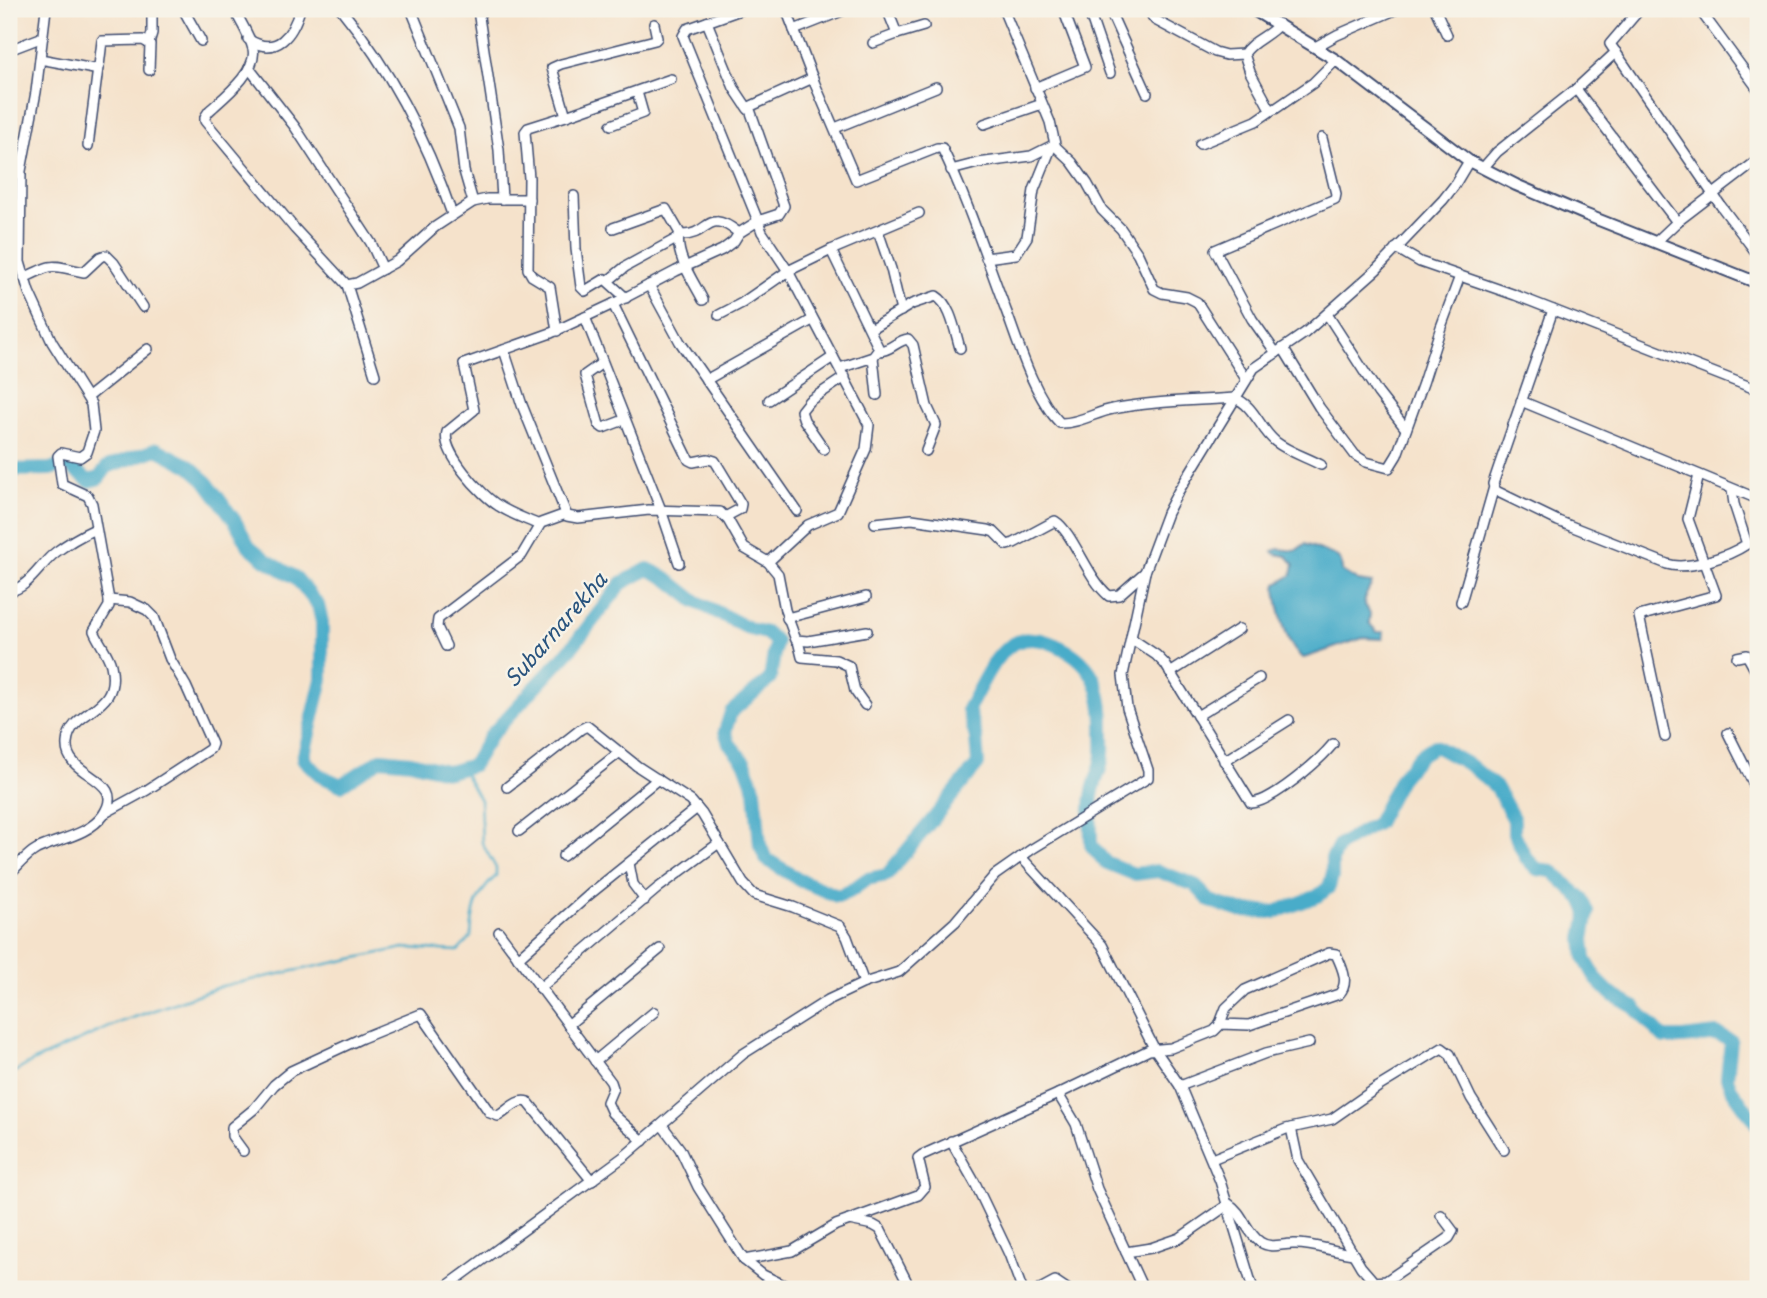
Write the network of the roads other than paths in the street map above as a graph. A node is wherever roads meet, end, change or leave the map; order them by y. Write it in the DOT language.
graph roads {
  1 [pos="46,9"];
  2 [pos="152,9"];
  3 [pos="183,9"];
  4 [pos="234,9"];
  5 [pos="300,9"];
  6 [pos="341,9"];
  7 [pos="411,9"];
  8 [pos="482,9"];
  9 [pos="743,9"];
  10 [pos="786,9"];
  11 [pos="847,9"];
  12 [pos="887,9"];
  13 [pos="1003,9"];
  14 [pos="1063,9"];
  15 [pos="1088,9"];
  16 [pos="1109,9"];
  17 [pos="1154,9"];
  18 [pos="1397,9"];
  19 [pos="1435,9"];
  20 [pos="1640,9"];
  21 [pos="1699,9"];
  22 [pos="1258,10"];
  23 [pos="707,22"];
  24 [pos="654,24"];
  25 [pos="1279,24"];
  26 [pos="924,26"];
  27 [pos="794,30"];
  28 [pos="897,34"];
  29 [pos="1447,35"];
  30 [pos="43,37"];
  31 [pos="248,39"];
  32 [pos="201,41"];
  33 [pos="149,43"];
  34 [pos="873,43"];
  35 [pos="1317,46"];
  36 [pos="9,50"];
  37 [pos="1616,52"];
  38 [pos="1244,54"];
  39 [pos="40,59"];
  40 [pos="1336,60"];
  41 [pos="98,68"];
  42 [pos="249,68"];
  43 [pos="149,70"];
  44 [pos="1110,73"];
  45 [pos="813,78"];
  46 [pos="671,79"];
  47 [pos="936,87"];
  48 [pos="1035,88"];
  49 [pos="1576,89"];
  50 [pos="1758,89"];
  51 [pos="637,92"];
  52 [pos="1147,93"];
  53 [pos="1042,104"];
  54 [pos="748,108"];
  55 [pos="1272,110"];
  56 [pos="566,116"];
  57 [pos="984,124"];
  58 [pos="611,125"];
  59 [pos="835,128"];
  60 [pos="1322,138"];
  61 [pos="1200,144"];
  62 [pos="88,146"];
  63 [pos="1053,146"];
  64 [pos="1469,160"];
  65 [pos="1758,160"];
  66 [pos="1483,168"];
  67 [pos="951,170"];
  68 [pos="1714,194"];
  69 [pos="574,196"];
  70 [pos="502,199"];
  71 [pos="529,200"];
  72 [pos="473,202"];
  73 [pos="919,213"];
  74 [pos="452,214"];
  75 [pos="758,221"];
  76 [pos="1676,222"];
  77 [pos="613,228"];
  78 [pos="878,231"];
  79 [pos="739,233"];
  80 [pos="678,235"];
  81 [pos="1657,242"];
  82 [pos="1396,248"];
  83 [pos="831,250"];
  84 [pos="1758,255"];
  85 [pos="986,258"];
  86 [pos="686,267"];
  87 [pos="383,269"];
  88 [pos="788,271"];
  89 [pos="1460,276"];
  90 [pos="24,278"];
  91 [pos="608,281"];
  92 [pos="1758,283"];
  93 [pos="347,285"];
  94 [pos="649,285"];
  95 [pos="626,298"];
  96 [pos="703,300"];
  97 [pos="613,304"];
  98 [pos="144,307"];
  99 [pos="1553,310"];
  100 [pos="901,312"];
  101 [pos="1327,314"];
  102 [pos="719,315"];
  103 [pos="585,317"];
  104 [pos="812,320"];
  105 [pos="870,329"];
  106 [pos="557,331"];
  107 [pos="960,348"];
  108 [pos="148,349"];
  109 [pos="504,350"];
  110 [pos="1279,350"];
  111 [pos="876,354"];
  112 [pos="832,356"];
  113 [pos="602,363"];
  114 [pos="842,372"];
  115 [pos="374,376"];
  116 [pos="1246,379"];
  117 [pos="706,380"];
  118 [pos="1758,390"];
  119 [pos="877,395"];
  120 [pos="88,397"];
  121 [pos="1234,398"];
  122 [pos="769,400"];
  123 [pos="1521,401"];
  124 [pos="624,420"];
  125 [pos="1406,429"];
  126 [pos="824,449"];
  127 [pos="926,451"];
  128 [pos="1321,465"];
  129 [pos="1699,475"];
  130 [pos="1493,487"];
  131 [pos="1732,490"];
  132 [pos="1758,499"];
  133 [pos="661,510"];
  134 [pos="797,511"];
  135 [pos="566,514"];
  136 [pos="726,517"];
  137 [pos="875,523"];
  138 [pos="539,525"];
  139 [pos="95,529"];
  140 [pos="1703,561"];
  141 [pos="768,562"];
  142 [pos="679,563"];
  143 [pos="1145,572"];
  144 [pos="9,591"];
  145 [pos="866,597"];
  146 [pos="109,600"];
  147 [pos="1461,602"];
  148 [pos="787,618"];
  149 [pos="1239,629"];
  150 [pos="867,631"];
  151 [pos="1132,639"];
  152 [pos="798,641"];
  153 [pos="446,646"];
  154 [pos="1737,657"];
  155 [pos="1757,671"];
  156 [pos="1170,673"];
  157 [pos="1259,678"];
  158 [pos="864,705"];
  159 [pos="1197,716"];
  160 [pos="1289,720"];
  161 [pos="1728,733"];
  162 [pos="1665,737"];
  163 [pos="1333,744"];
  164 [pos="620,752"];
  165 [pos="1224,761"];
  166 [pos="658,779"];
  167 [pos="507,787"];
  168 [pos="1758,793"];
  169 [pos="697,808"];
  170 [pos="105,813"];
  171 [pos="519,831"];
  172 [pos="719,843"];
  173 [pos="563,856"];
  174 [pos="1020,857"];
  175 [pos="629,863"];
  176 [pos="9,874"];
  177 [pos="645,900"];
  178 [pos="499,932"];
  179 [pos="660,949"];
  180 [pos="518,958"];
  181 [pos="864,983"];
  182 [pos="540,988"];
  183 [pos="654,1013"];
  184 [pos="1220,1024"];
  185 [pos="568,1025"];
  186 [pos="1309,1043"];
  187 [pos="1154,1048"];
  188 [pos="595,1061"];
  189 [pos="1180,1086"];
  190 [pos="1058,1094"];
  191 [pos="662,1125"];
  192 [pos="1291,1128"];
  193 [pos="643,1141"];
  194 [pos="951,1141"];
  195 [pos="1504,1150"];
  196 [pos="243,1151"];
  197 [pos="1212,1159"];
  198 [pos="592,1181"];
  199 [pos="1226,1204"];
  200 [pos="1441,1215"];
  201 [pos="848,1220"];
  202 [pos="1126,1252"];
  203 [pos="1353,1254"];
  204 [pos="744,1260"];
  205 [pos="443,1289"];
  206 [pos="792,1289"];
  207 [pos="898,1289"];
  208 [pos="1022,1289"];
  209 [pos="1041,1289"];
  210 [pos="1067,1289"];
  211 [pos="1143,1289"];
  212 [pos="1253,1289"];
  1 -- 30 [label="street"];
  2 -- 33 [label="street"];
  3 -- 32 [label="street"];
  4 -- 31 [label="street"];
  5 -- 31 [label="street"];
  6 -- 74 [label="street"];
  7 -- 72 [label="street"];
  8 -- 70 [label="street"];
  9 -- 23 [label="street"];
  10 -- 27 [label="street"];
  11 -- 27 [label="street"];
  12 -- 28 [label="street"];
  13 -- 48 [label="street"];
  14 -- 48 [label="street"];
  15 -- 44 [label="street"];
  16 -- 52 [label="street"];
  17 -- 38 [label="street"];
  18 -- 35 [label="street"];
  19 -- 29 [label="street"];
  20 -- 37 [label="street"];
  21 -- 50 [label="street"];
  22 -- 25 [label="street"];
  23 -- 54 [label="street"];
  23 -- 75 [label="street"];
  24 -- 56 [label="street"];
  25 -- 35 [label="street"];
  25 -- 38 [label="street"];
  26 -- 28 [label="street"];
  27 -- 45 [label="street"];
  28 -- 34 [label="street"];
  30 -- 36 [label="street"];
  30 -- 39 [label="street"];
  31 -- 42 [label="street"];
  33 -- 41 [label="street"];
  33 -- 43 [label="street"];
  35 -- 40 [label="street"];
  37 -- 49 [label="street"];
  37 -- 68 [label="street"];
  38 -- 55 [label="street"];
  39 -- 41 [label="street"];
  39 -- 90 [label="street"];
  40 -- 55 [label="street"];
  40 -- 64 [label="street"];
  41 -- 62 [label="street"];
  42 -- 87 [label="street"];
  42 -- 93 [label="street"];
  45 -- 54 [label="street"];
  45 -- 59 [label="street"];
  46 -- 51 [label="street"];
  47 -- 59 [label="street"];
  48 -- 53 [label="street"];
  49 -- 66 [label="street"];
  49 -- 76 [label="street"];
  51 -- 56 [label="street"];
  51 -- 58 [label="street"];
  53 -- 57 [label="street"];
  53 -- 63 [label="street"];
  54 -- 75 [label="street"];
  55 -- 61 [label="street"];
  56 -- 71 [label="street"];
  59 -- 67 [label="street"];
  60 -- 110 [label="street"];
  63 -- 67 [label="street"];
  63 -- 85 [label="street"];
  63 -- 116 [label="street"];
  64 -- 66 [label="street"];
  64 -- 82 [label="street"];
  65 -- 68 [label="street"];
  66 -- 81 [label="street"];
  67 -- 85 [label="street"];
  68 -- 76 [label="street"];
  68 -- 84 [label="street"];
  69 -- 91 [label="street"];
  70 -- 71 [label="street"];
  70 -- 72 [label="street"];
  71 -- 106 [label="street"];
  72 -- 74 [label="street"];
  73 -- 78 [label="street"];
  74 -- 87 [label="street"];
  75 -- 79 [label="street"];
  75 -- 88 [label="street"];
  76 -- 81 [label="street"];
  77 -- 80 [label="street"];
  78 -- 83 [label="street"];
  78 -- 100 [label="street"];
  79 -- 80 [label="street"];
  79 -- 86 [label="street"];
  80 -- 86 [label="street"];
  80 -- 91 [label="street"];
  81 -- 92 [label="street"];
  82 -- 89 [label="street"];
  82 -- 101 [label="street"];
  83 -- 88 [label="street"];
  83 -- 105 [label="street"];
  85 -- 121 [label="street"];
  86 -- 94 [label="street"];
  86 -- 96 [label="street"];
  87 -- 93 [label="street"];
  88 -- 102 [label="street"];
  88 -- 104 [label="street"];
  89 -- 99 [label="street"];
  89 -- 125 [label="street"];
  90 -- 98 [label="street"];
  90 -- 120 [label="street"];
  91 -- 95 [label="street"];
  93 -- 115 [label="street"];
  94 -- 95 [label="street"];
  94 -- 117 [label="street"];
  95 -- 97 [label="street"];
  97 -- 103 [label="street"];
  97 -- 136 [label="street"];
  99 -- 118 [label="street"];
  99 -- 123 [label="street"];
  100 -- 105 [label="street"];
  100 -- 107 [label="street"];
  101 -- 110 [label="street"];
  101 -- 125 [label="street"];
  103 -- 106 [label="street"];
  103 -- 113 [label="street"];
  104 -- 112 [label="street"];
  104 -- 117 [label="street"];
  105 -- 111 [label="street"];
  106 -- 109 [label="street"];
  108 -- 120 [label="street"];
  109 -- 135 [label="street"];
  109 -- 138 [label="street"];
  110 -- 116 [label="street"];
  110 -- 125 [label="street"];
  111 -- 114 [label="street"];
  111 -- 119 [label="street"];
  111 -- 127 [label="street"];
  112 -- 114 [label="street"];
  112 -- 122 [label="street"];
  113 -- 124 [label="street"];
  113 -- 124 [label="street"];
  114 -- 126 [label="street"];
  114 -- 141 [label="street"];
  116 -- 121 [label="street"];
  117 -- 134 [label="street"];
  120 -- 139 [label="street"];
  121 -- 128 [label="street"];
  121 -- 143 [label="street"];
  123 -- 129 [label="street"];
  123 -- 130 [label="street"];
  124 -- 133 [label="street"];
  129 -- 131 [label="street"];
  129 -- 140 [label="street"];
  130 -- 140 [label="street"];
  130 -- 147 [label="street"];
  131 -- 132 [label="street"];
  131 -- 140 [label="street"];
  133 -- 135 [label="street"];
  133 -- 136 [label="street"];
  133 -- 142 [label="street"];
  135 -- 138 [label="street"];
  136 -- 141 [label="street"];
  137 -- 143 [label="street"];
  138 -- 153 [label="street"];
  139 -- 144 [label="street"];
  139 -- 146 [label="street"];
  140 -- 162 [label="street"];
  141 -- 148 [label="street"];
  143 -- 151 [label="street"];
  145 -- 148 [label="street"];
  146 -- 170 [label="street"];
  146 -- 170 [label="street"];
  148 -- 152 [label="street"];
  149 -- 156 [label="street"];
  150 -- 152 [label="street"];
  151 -- 156 [label="street"];
  151 -- 174 [label="street"];
  152 -- 158 [label="street"];
  154 -- 155 [label="street"];
  156 -- 159 [label="street"];
  157 -- 159 [label="street"];
  159 -- 165 [label="street"];
  160 -- 165 [label="street"];
  161 -- 168 [label="street"];
  163 -- 165 [label="street"];
  164 -- 166 [label="street"];
  164 -- 167 [label="street"];
  164 -- 171 [label="street"];
  166 -- 169 [label="street"];
  166 -- 173 [label="street"];
  169 -- 172 [label="street"];
  169 -- 175 [label="street"];
  170 -- 176 [label="street"];
  172 -- 177 [label="street"];
  172 -- 181 [label="street"];
  174 -- 181 [label="street"];
  174 -- 187 [label="street"];
  175 -- 177 [label="street"];
  175 -- 180 [label="street"];
  177 -- 182 [label="street"];
  178 -- 180 [label="street"];
  179 -- 185 [label="street"];
  180 -- 182 [label="street"];
  181 -- 191 [label="street"];
  182 -- 185 [label="street"];
  183 -- 188 [label="street"];
  184 -- 184 [label="street"];
  184 -- 187 [label="street"];
  185 -- 188 [label="street"];
  186 -- 189 [label="street"];
  187 -- 189 [label="street"];
  187 -- 190 [label="street"];
  188 -- 193 [label="street"];
  189 -- 197 [label="street"];
  190 -- 194 [label="street"];
  190 -- 202 [label="street"];
  191 -- 193 [label="street"];
  191 -- 204 [label="street"];
  192 -- 195 [label="street"];
  192 -- 197 [label="street"];
  192 -- 203 [label="street"];
  193 -- 198 [label="street"];
  194 -- 201 [label="street"];
  194 -- 208 [label="street"];
  196 -- 198 [label="street"];
  197 -- 199 [label="street"];
  198 -- 205 [label="street"];
  199 -- 202 [label="street"];
  199 -- 203 [label="street"];
  199 -- 212 [label="street"];
  200 -- 203 [label="street"];
  201 -- 204 [label="street"];
  201 -- 207 [label="street"];
  202 -- 211 [label="street"];
  204 -- 206 [label="street"];
  209 -- 210 [label="street"];
}
